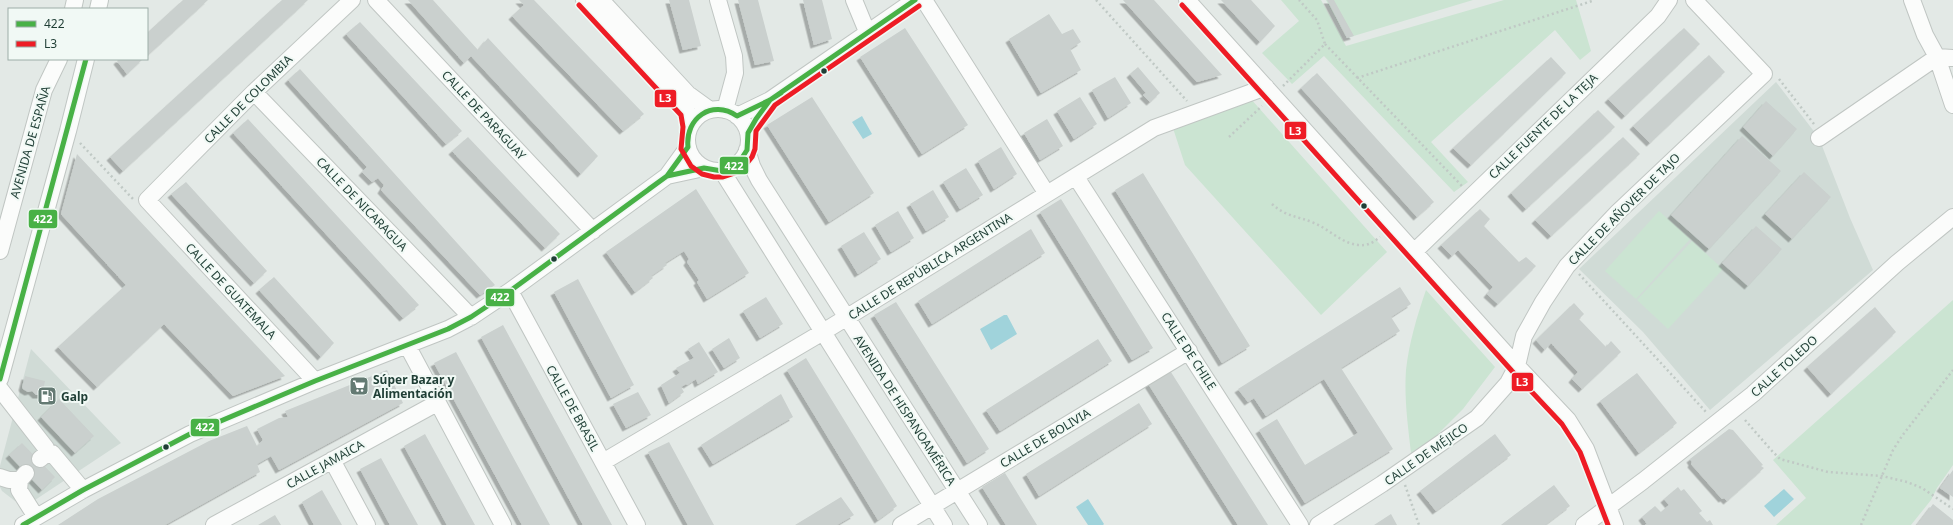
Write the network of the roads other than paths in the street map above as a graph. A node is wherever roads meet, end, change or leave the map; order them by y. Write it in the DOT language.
graph roads {
  1 [pos="352,0"];
  2 [pos="376,0"];
  3 [pos="584,0"];
  4 [pos="601,0"];
  5 [pos="718,0"];
  6 [pos="854,0"];
  7 [pos="915,0"];
  8 [pos="924,0"];
  9 [pos="1187,0"];
  10 [pos="1669,0"];
  11 [pos="1694,0"];
  12 [pos="1912,0"];
  13 [pos="868,34"];
  14 [pos="1945,58"];
  15 [pos="59,60"];
  16 [pos="86,60"];
  17 [pos="1270,91"];
  18 [pos="254,92"];
  19 [pos="770,100"];
  20 [pos="1953,105"];
  21 [pos="724,112"];
  22 [pos="690,126"];
  23 [pos="748,133"];
  24 [pos="1821,137"];
  25 [pos="688,147"];
  26 [pos="747,150"];
  27 [pos="704,168"];
  28 [pos="722,171"];
  29 [pos="667,176"];
  30 [pos="1076,177"];
  31 [pos="1047,194"];
  32 [pos="147,200"];
  33 [pos="1953,217"];
  34 [pos="593,231"];
  35 [pos="0,251"];
  36 [pos="1415,251"];
  37 [pos="510,291"];
  38 [pos="471,317"];
  39 [pos="847,318"];
  40 [pos="823,332"];
  41 [pos="407,345"];
  42 [pos="1189,351"];
  43 [pos="1517,366"];
  44 [pos="0,379"];
  45 [pos="315,381"];
  46 [pos="0,389"];
  47 [pos="437,403"];
  48 [pos="332,460"];
  49 [pos="603,462"];
  50 [pos="0,476"];
  51 [pos="83,490"];
  52 [pos="957,490"];
  53 [pos="932,506"];
  54 [pos="1608,507"];
  55 [pos="30,521"];
  56 [pos="231,521"];
  57 [pos="214,525"];
  58 [pos="367,525"];
  59 [pos="503,525"];
  60 [pos="637,525"];
  61 [pos="901,525"];
  62 [pos="944,525"];
  63 [pos="979,525"];
  64 [pos="1300,525"];
  65 [pos="1318,525"];
  66 [pos="1584,525"];
  67 [pos="1615,525"];
  1 -- 18 [label="street, CALLE DE COLOMBIA"];
  2 -- 34 [label="street, CALLE DE PARAGUAY"];
  3 -- 22 [label="street"];
  4 -- 21 [label="street"];
  5 -- 21 [label="street"];
  6 -- 13 [label="street"];
  7 -- 13 [label="street"];
  8 -- 31 [label="street"];
  9 -- 17 [label="street"];
  10 -- 36 [label="street, CALLE FUENTE DE LA TEJA"];
  11 -- 43 [label="street, CALLE DE AÑOVER DE TAJO"];
  12 -- 14 [label="street"];
  13 -- 19 [label="street"];
  14 -- 20 [label="street"];
  14 -- 24 [label="street"];
  15 -- 35 [label="street, AVENIDA DE ESPAÑA"];
  16 -- 44 [label="street"];
  17 -- 30 [label="street, CALLE DE REPÚBLICA ARGENTINA"];
  17 -- 36 [label="street"];
  18 -- 32 [label="street, CALLE DE COLOMBIA"];
  18 -- 38 [label="street, CALLE DE NICARAGUA"];
  19 -- 21 [label="street"];
  19 -- 23 [label="street"];
  21 -- 22 [label="street"];
  21 -- 23 [label="street"];
  22 -- 25 [label="street"];
  23 -- 26 [label="street"];
  25 -- 27 [label="street"];
  25 -- 29 [label="street"];
  26 -- 28 [label="street"];
  26 -- 39 [label="street, AVENIDA DE HISPANOAMÉRICA"];
  27 -- 28 [label="street"];
  27 -- 29 [label="street"];
  28 -- 40 [label="street"];
  29 -- 34 [label="street"];
  30 -- 31 [label="street, CALLE DE REPÚBLICA ARGENTINA"];
  30 -- 42 [label="street, CALLE DE CHILE"];
  31 -- 39 [label="street, CALLE DE REPÚBLICA ARGENTINA"];
  32 -- 45 [label="street, CALLE DE GUATEMALA"];
  33 -- 54 [label="street, CALLE TOLEDO"];
  34 -- 37 [label="street"];
  36 -- 43 [label="street"];
  37 -- 38 [label="street"];
  37 -- 49 [label="street, CALLE DE BRASIL"];
  38 -- 41 [label="street"];
  39 -- 40 [label="street, CALLE DE REPÚBLICA ARGENTINA"];
  39 -- 52 [label="street, AVENIDA DE HISPANOAMÉRICA"];
  40 -- 49 [label="street, CALLE DE REPÚBLICA ARGENTINA"];
  40 -- 53 [label="street"];
  41 -- 45 [label="street"];
  41 -- 47 [label="street"];
  42 -- 52 [label="street, CALLE DE BOLIVIA"];
  42 -- 64 [label="street, CALLE DE CHILE"];
  43 -- 54 [label="street"];
  43 -- 65 [label="street, CALLE DE MÉJICO"];
  45 -- 51 [label="street"];
  46 -- 51 [label="street"];
  47 -- 48 [label="street, CALLE JAMAICA"];
  47 -- 59 [label="street"];
  48 -- 56 [label="street, CALLE JAMAICA"];
  48 -- 58 [label="street"];
  49 -- 60 [label="street, CALLE DE BRASIL"];
  50 -- 55 [label="street"];
  51 -- 55 [label="street"];
  52 -- 53 [label="street, CALLE DE BOLIVIA"];
  52 -- 63 [label="street, AVENIDA DE HISPANOAMÉRICA"];
  53 -- 61 [label="street, CALLE DE BOLIVIA"];
  53 -- 62 [label="street"];
  54 -- 66 [label="street, CALLE TOLEDO"];
  54 -- 67 [label="street"];
  56 -- 57 [label="street, CALLE JAMAICA"];
}
